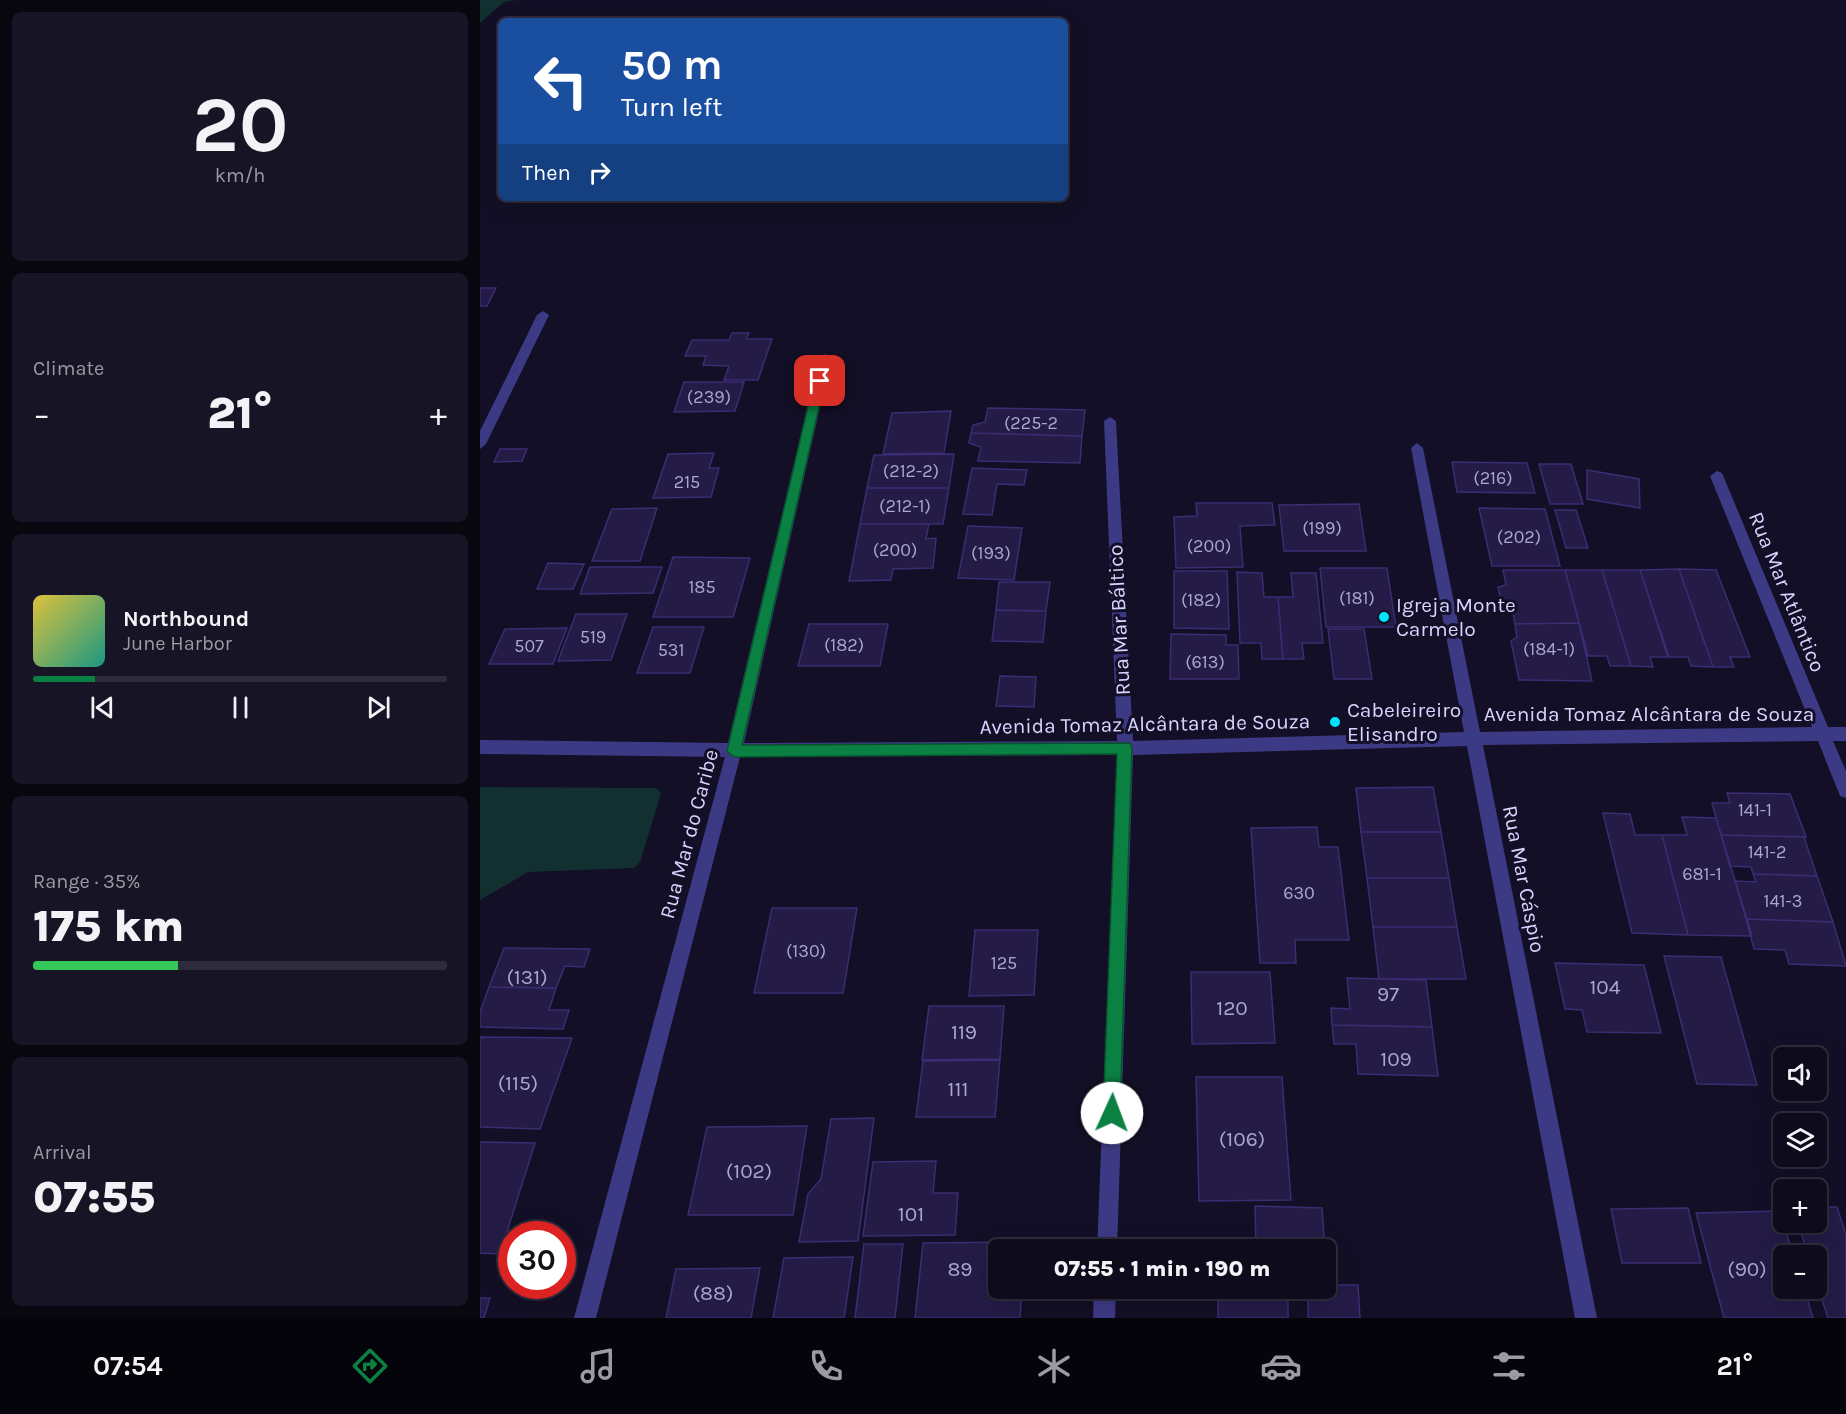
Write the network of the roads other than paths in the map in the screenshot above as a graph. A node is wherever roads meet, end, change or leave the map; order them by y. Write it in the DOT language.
graph roads {
  1 [pos="543,315"];
  2 [pos="825,358"];
  3 [pos="1110,422"];
  4 [pos="480,444"];
  5 [pos="1417,448"];
  6 [pos="1717,476"];
  7 [pos="1822,734"];
  8 [pos="1846,734"];
  9 [pos="1474,736"];
  10 [pos="480,747"];
  11 [pos="1125,748"];
  12 [pos="734,751"];
  13 [pos="1846,790"];
  14 [pos="1107,1239"];
  15 [pos="1105,1299"];
  16 [pos="585,1318"];
  17 [pos="1104,1318"];
  18 [pos="1586,1318"];
  1 -- 4 [label="street"];
  2 -- 12 [label="street, Rua Mar do Caribe"];
  3 -- 11 [label="street, Rua Mar Báltico"];
  5 -- 9 [label="street, Rua Mar Cáspio"];
  6 -- 7 [label="street, Rua Mar Atlântico"];
  7 -- 8 [label="street, Avenida Tomaz Alcântara de Souza"];
  7 -- 9 [label="street, Avenida Tomaz Alcântara de Souza"];
  7 -- 13 [label="street, Rua Mar Atlântico"];
  9 -- 11 [label="street, Avenida Tomaz Alcântara de Souza"];
  9 -- 18 [label="street, Rua Mar Cáspio"];
  10 -- 12 [label="street, Avenida Tomaz Alcântara de Souza"];
  11 -- 12 [label="street, Avenida Tomaz Alcântara de Souza"];
  11 -- 14 [label="street, Rua Mar Báltico"];
  12 -- 16 [label="street, Rua Mar do Caribe"];
  15 -- 17 [label="street"];
}
